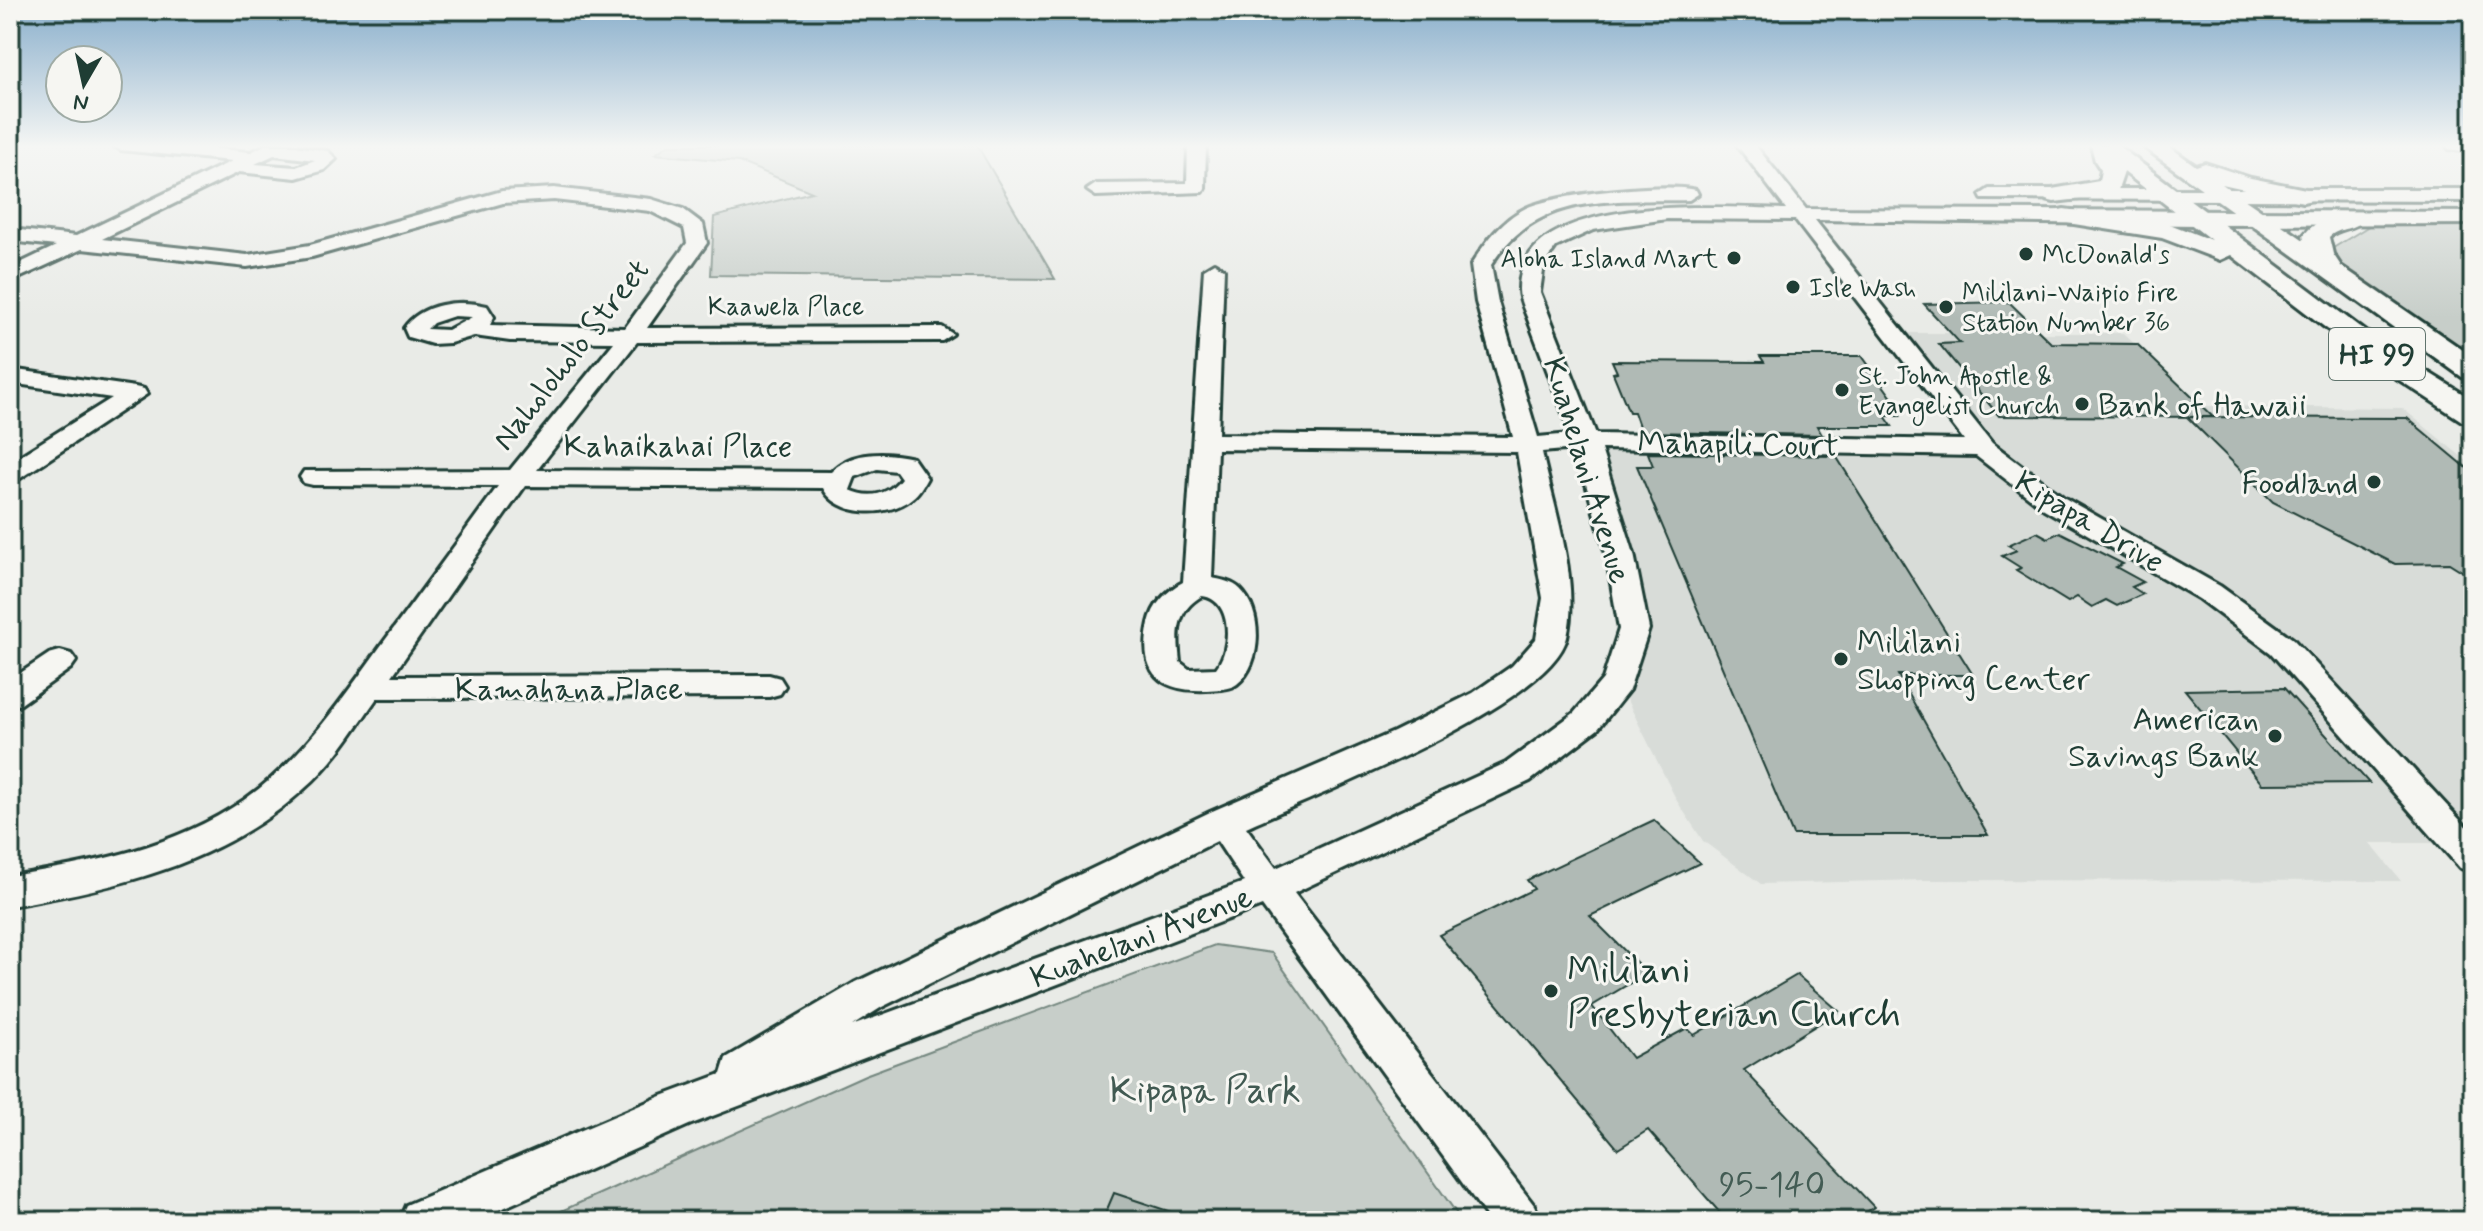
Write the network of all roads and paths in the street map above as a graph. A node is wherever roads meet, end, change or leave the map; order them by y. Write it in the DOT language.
graph roads {
  1 [pos="163,202"];
  2 [pos="483,202"];
  3 [pos="628,202"];
  4 [pos="1572,202"];
  5 [pos="1773,202"];
  6 [pos="1800,202"];
  7 [pos="1904,202"];
  8 [pos="2031,202"];
  9 [pos="2068,202"];
  10 [pos="2098,202"];
  11 [pos="2178,202"];
  12 [pos="2231,202"];
  13 [pos="2059,206"];
  14 [pos="2473,218"];
  15 [pos="2197,219"];
  16 [pos="2252,219"];
  17 [pos="2351,219"];
  18 [pos="10,235"];
  19 [pos="78,244"];
  20 [pos="1214,269"];
  21 [pos="2334,275"];
  22 [pos="10,276"];
  23 [pos="2286,288"];
  24 [pos="473,329"];
  25 [pos="942,334"];
  26 [pos="631,335"];
  27 [pos="2473,371"];
  28 [pos="10,376"];
  29 [pos="2473,414"];
  30 [pos="1206,441"];
  31 [pos="1586,441"];
  32 [pos="1528,445"];
  33 [pos="1983,448"];
  34 [pos="10,473"];
  35 [pos="313,477"];
  36 [pos="517,479"];
  37 [pos="838,480"];
  38 [pos="1197,586"];
  39 [pos="60,661"];
  40 [pos="769,686"];
  41 [pos="368,687"];
  42 [pos="10,696"];
  43 [pos="1223,822"];
  44 [pos="2473,858"];
  45 [pos="1269,888"];
  46 [pos="10,891"];
  47 [pos="674,1111"];
  48 [pos="422,1221"];
  49 [pos="1518,1221"];
  1 -- 19 [label="street"];
  2 -- 19 [label="street, Naholoholo Street"];
  3 -- 26 [label="street, Naholoholo Street"];
  4 -- 32 [label="street, Kuahelani Avenue"];
  5 -- 31 [label="street, Kuahelani Avenue"];
  6 -- 33 [label="street, Kipapa Drive"];
  7 -- 13 [label="street, Kuahelani Avenue"];
  8 -- 13 [label="street, Kuahelani Avenue"];
  9 -- 13 [label="main road"];
  10 -- 13 [label="street, Kuahelani Avenue"];
  11 -- 15 [label="main road, HI 99"];
  12 -- 16 [label="main road, HI 99"];
  13 -- 15 [label="street, Kuahelani Avenue"];
  13 -- 23 [label="main road"];
  14 -- 17 [label="street, Kuahelani Avenue"];
  15 -- 16 [label="street, Kuahelani Avenue"];
  15 -- 23 [label="main road, HI 99"];
  16 -- 17 [label="street, Kuahelani Avenue"];
  16 -- 21 [label="main road, HI 99"];
  17 -- 21 [label="main road"];
  18 -- 19 [label="street"];
  19 -- 22 [label="street"];
  20 -- 30 [label="street"];
  21 -- 27 [label="main road, HI 99"];
  23 -- 29 [label="main road, HI 99"];
  24 -- 26 [label="street, Kaawela Place"];
  25 -- 26 [label="street, Kaawela Place"];
  26 -- 36 [label="street, Naholoholo Street"];
  28 -- 34 [label="street"];
  30 -- 32 [label="street, Mahapili Court"];
  30 -- 38 [label="street"];
  31 -- 32 [label="street, Mahapili Court"];
  31 -- 33 [label="street, Mahapili Court"];
  31 -- 45 [label="street, Kuahelani Avenue"];
  32 -- 43 [label="street, Kuahelani Avenue"];
  33 -- 44 [label="street, Kipapa Drive"];
  35 -- 36 [label="street, Kahaikahai Place"];
  36 -- 37 [label="street, Kahaikahai Place"];
  36 -- 41 [label="street, Naholoholo Street"];
  39 -- 42 [label="street"];
  40 -- 41 [label="street, Kamahana Place"];
  41 -- 46 [label="street, Naholoholo Street"];
  43 -- 45 [label="street"];
  43 -- 47 [label="street, Kuahelani Avenue"];
  45 -- 47 [label="street, Kuahelani Avenue"];
  45 -- 49 [label="street"];
  47 -- 48 [label="street, Kuahelani Avenue"];
}
